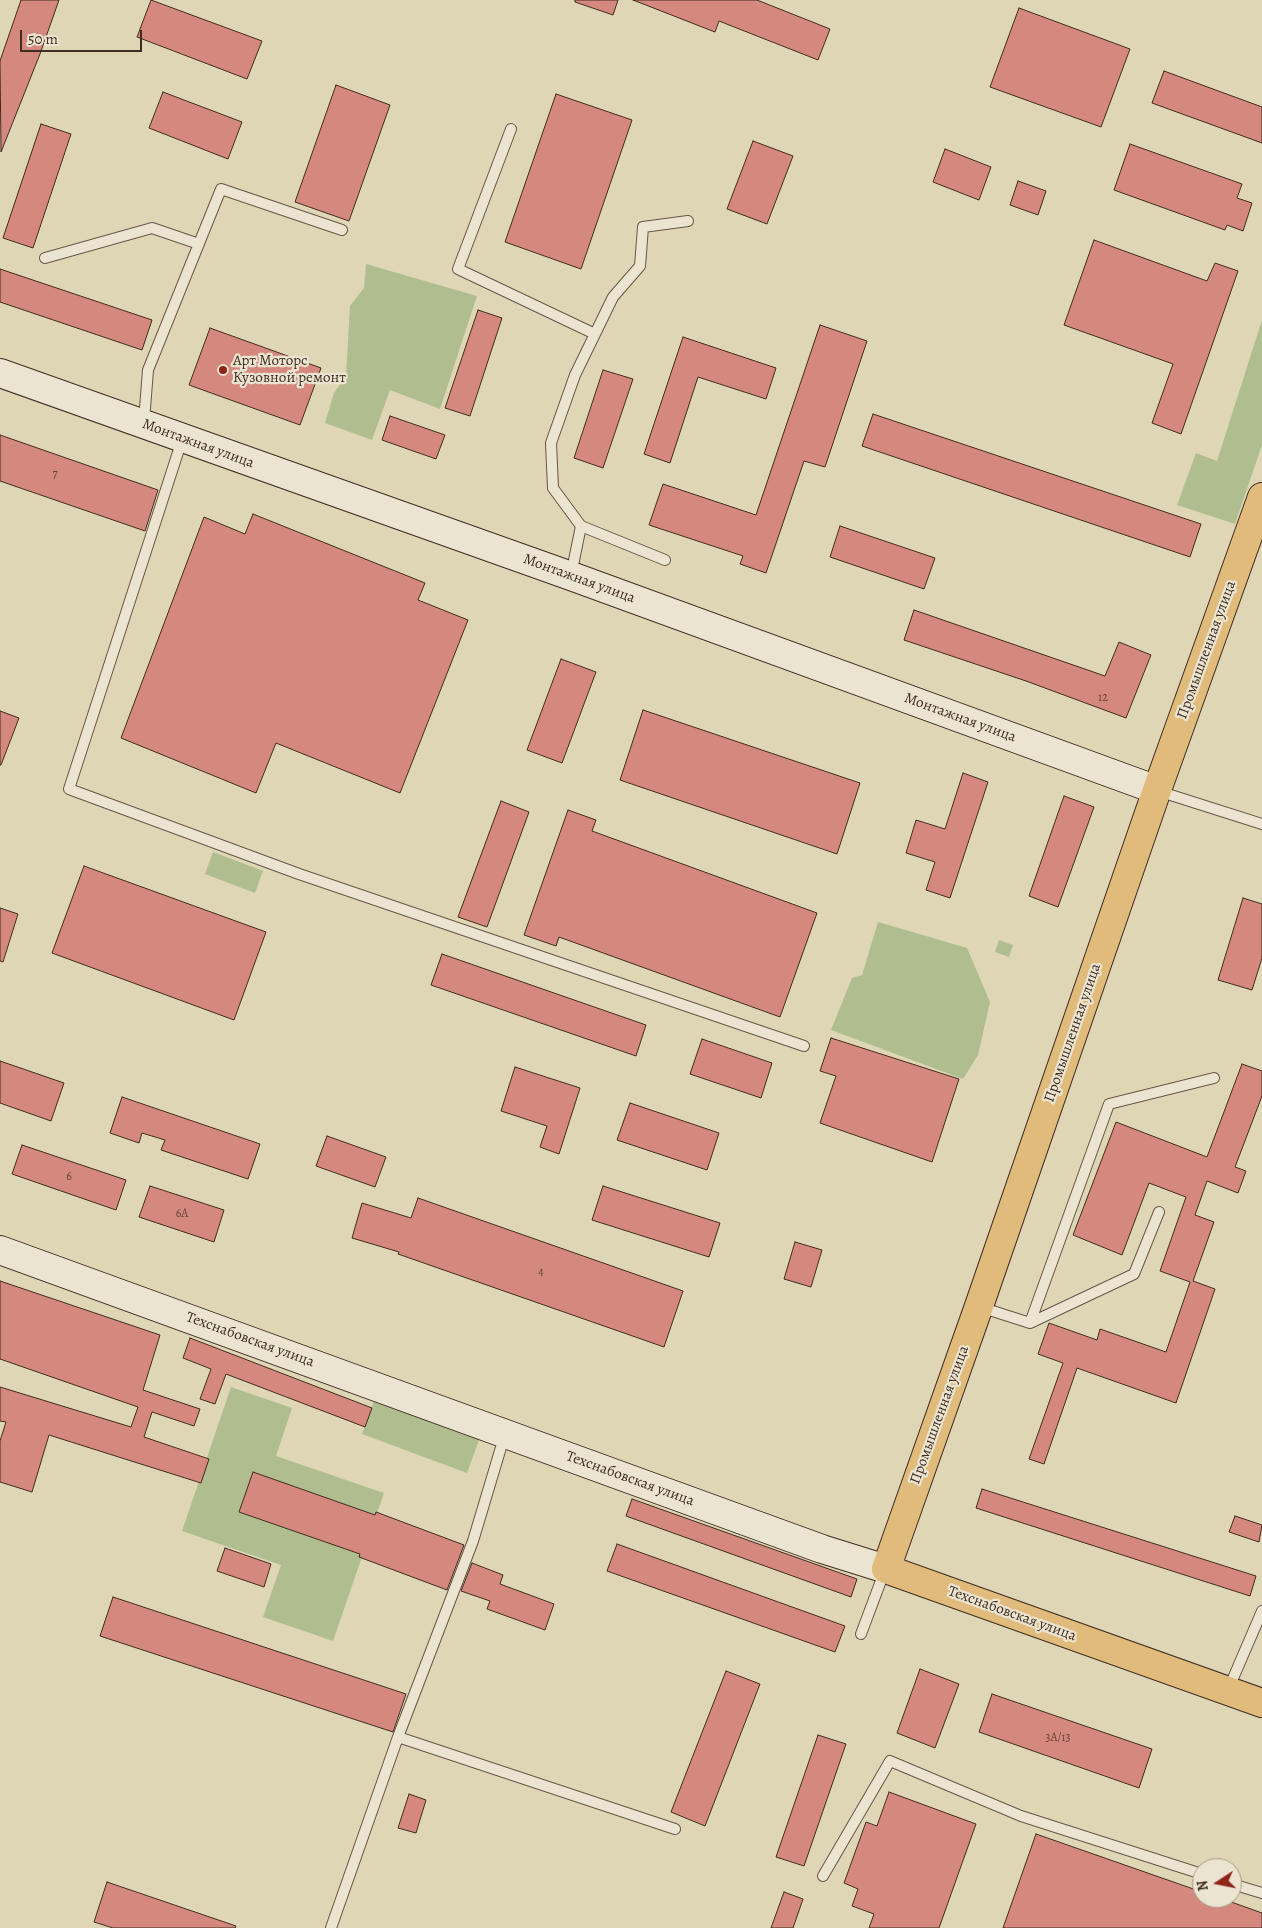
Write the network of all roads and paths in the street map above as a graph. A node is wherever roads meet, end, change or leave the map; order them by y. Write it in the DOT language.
graph roads {
  1 [pos="511,129"];
  2 [pos="688,221"];
  3 [pos="342,230"];
  4 [pos="199,244"];
  5 [pos="46,258"];
  6 [pos="595,334"];
  7 [pos="0,374"];
  8 [pos="144,425"];
  9 [pos="182,440"];
  10 [pos="1262,497"];
  11 [pos="581,526"];
  12 [pos="665,560"];
  13 [pos="571,576"];
  14 [pos="1157,790"];
  15 [pos="1262,824"];
  16 [pos="804,1046"];
  17 [pos="1214,1078"];
  18 [pos="1159,1212"];
  19 [pos="0,1250"];
  20 [pos="979,1306"];
  21 [pos="1030,1323"];
  22 [pos="505,1433"];
  23 [pos="886,1569"];
  24 [pos="1262,1611"];
  25 [pos="861,1634"];
  26 [pos="1228,1691"];
  27 [pos="1262,1703"];
  28 [pos="398,1737"];
  29 [pos="675,1829"];
  30 [pos="1192,1871"];
  31 [pos="823,1876"];
  32 [pos="1242,1887"];
  33 [pos="1262,1893"];
  34 [pos="332,1928"];
  1 -- 6 [label="lane"];
  2 -- 6 [label="lane"];
  3 -- 4 [label="lane"];
  4 -- 5 [label="lane"];
  4 -- 8 [label="lane"];
  6 -- 11 [label="lane"];
  7 -- 8 [label="street, Монтажная улица"];
  8 -- 9 [label="street, Монтажная улица"];
  9 -- 13 [label="street, Монтажная улица"];
  9 -- 16 [label="lane"];
  10 -- 14 [label="main road, Промышленная улица"];
  11 -- 12 [label="lane"];
  11 -- 13 [label="lane"];
  13 -- 14 [label="street, Монтажная улица"];
  14 -- 15 [label="lane"];
  14 -- 20 [label="main road, Промышленная улица"];
  17 -- 21 [label="lane"];
  18 -- 21 [label="lane"];
  19 -- 22 [label="street, Техснабовская улица"];
  20 -- 21 [label="lane"];
  20 -- 23 [label="main road, Промышленная улица"];
  22 -- 23 [label="street, Техснабовская улица"];
  22 -- 28 [label="lane"];
  23 -- 25 [label="lane"];
  23 -- 26 [label="main road, Техснабовская улица"];
  24 -- 26 [label="lane"];
  26 -- 27 [label="main road, Техснабовская улица"];
  28 -- 29 [label="lane"];
  28 -- 34 [label="lane"];
  30 -- 31 [label="lane"];
  32 -- 33 [label="lane"];
}
